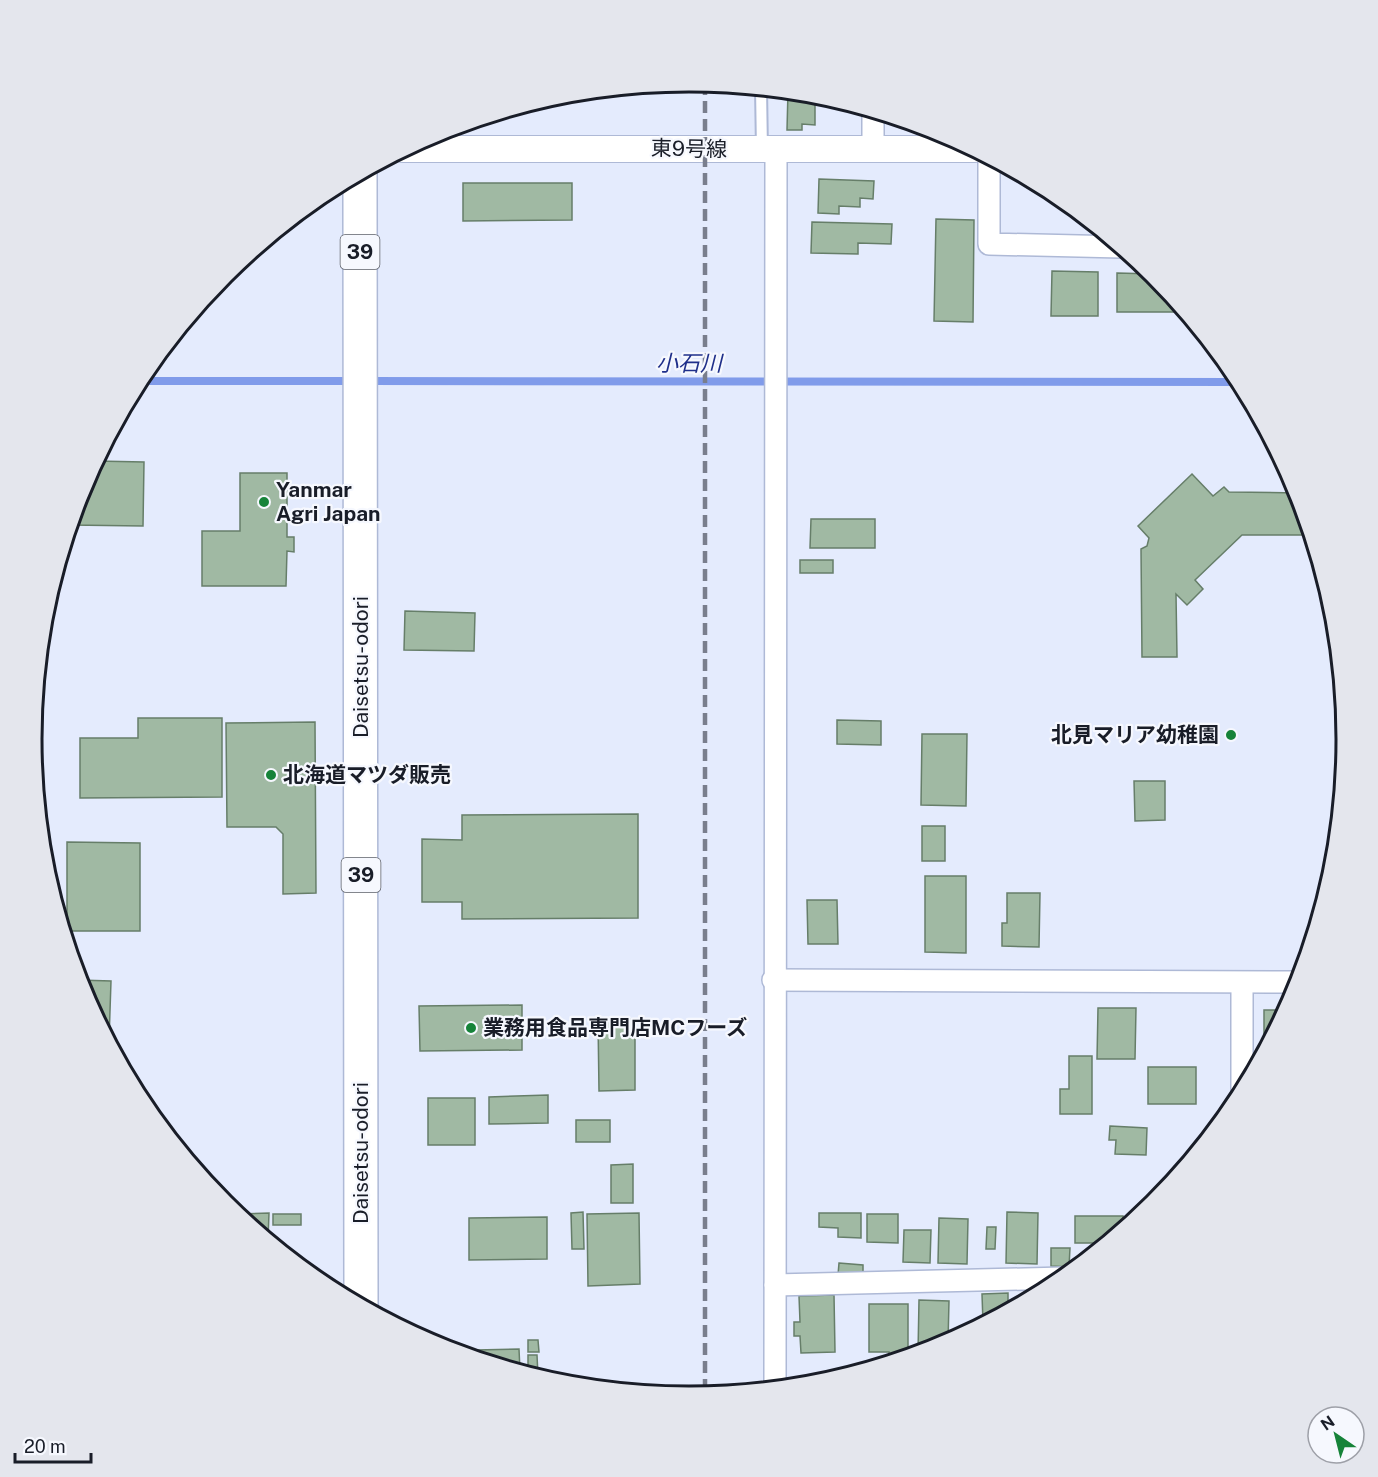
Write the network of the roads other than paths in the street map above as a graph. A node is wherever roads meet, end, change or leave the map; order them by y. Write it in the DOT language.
graph roads {
  1 [pos="762,96"];
  2 [pos="873,119"];
  3 [pos="423,149"];
  4 [pos="956,149"];
  5 [pos="769,151"];
  6 [pos="873,151"];
  7 [pos="989,166"];
  8 [pos="360,182"];
  9 [pos="1110,247"];
  10 [pos="773,980"];
  11 [pos="1288,982"];
  12 [pos="1242,983"];
  13 [pos="1242,1073"];
  14 [pos="1044,1278"];
  15 [pos="775,1285"];
  16 [pos="361,1296"];
  17 [pos="775,1380"];
  1 -- 5 [label="lane"];
  2 -- 6 [label="street"];
  3 -- 5 [label="street, 東9号線"];
  4 -- 6 [label="street, 東9号線"];
  5 -- 6 [label="street, 東9号線"];
  5 -- 10 [label="street"];
  7 -- 9 [label="street"];
  8 -- 16 [label="highway, Daisetsu-odori / 39"];
  10 -- 12 [label="street"];
  10 -- 15 [label="street"];
  11 -- 12 [label="street"];
  12 -- 13 [label="street"];
  14 -- 15 [label="street"];
  15 -- 17 [label="street"];
}
